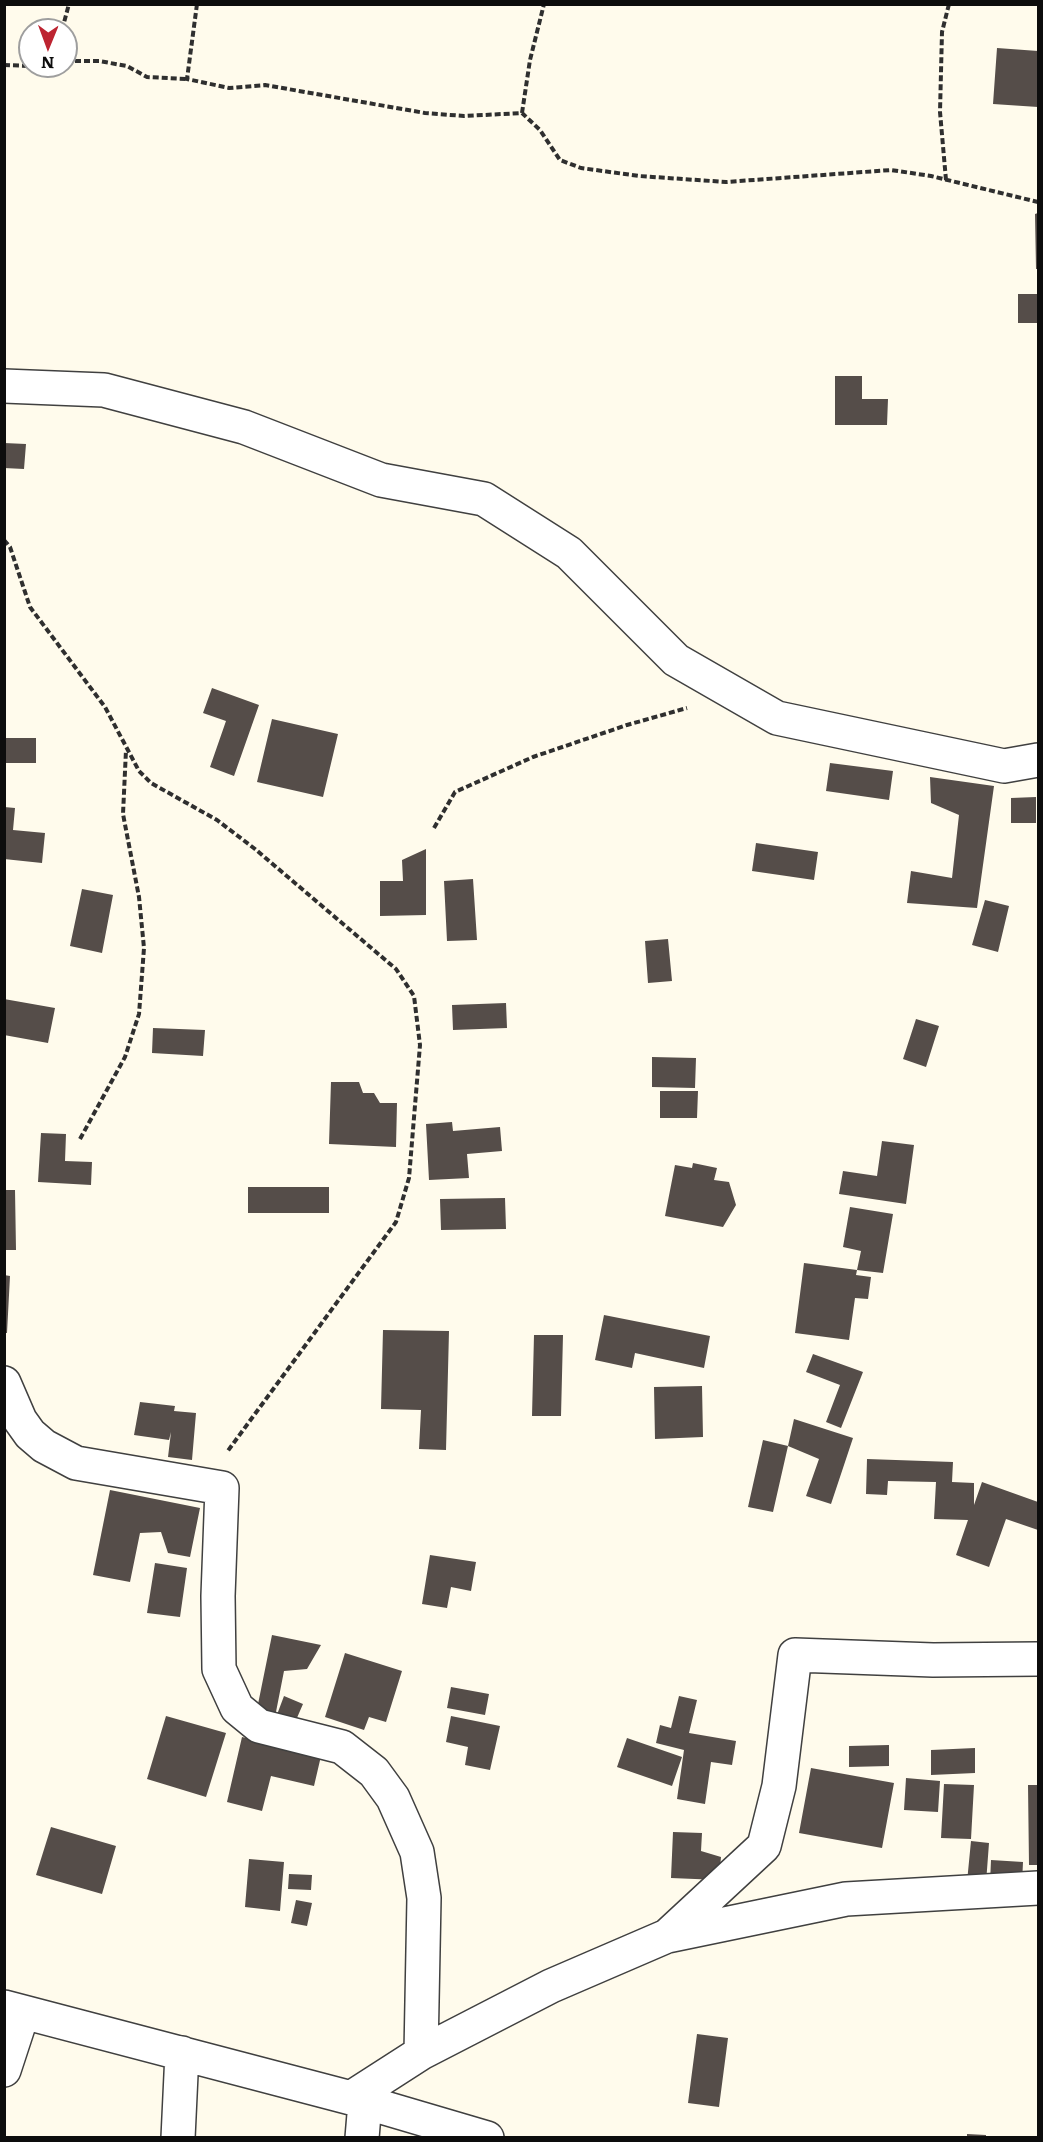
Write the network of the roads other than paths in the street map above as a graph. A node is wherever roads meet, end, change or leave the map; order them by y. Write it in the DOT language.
graph roads {
  1 [pos="4,386"];
  2 [pos="1038,760"];
  3 [pos="4,1383"];
  4 [pos="1038,1659"];
  5 [pos="1038,1888"];
  6 [pos="667,1936"];
  7 [pos="14,2010"];
  8 [pos="182,2053"];
  9 [pos="422,2053"];
  10 [pos="4,2070"];
  11 [pos="358,2100"];
  12 [pos="178,2138"];
  13 [pos="362,2138"];
  14 [pos="488,2138"];
  1 -- 2 [label="street"];
  3 -- 9 [label="street"];
  4 -- 6 [label="street"];
  5 -- 6 [label="street"];
  6 -- 9 [label="street"];
  7 -- 8 [label="street"];
  7 -- 10 [label="street"];
  8 -- 11 [label="street"];
  8 -- 12 [label="street"];
  9 -- 11 [label="street"];
  11 -- 13 [label="street"];
  11 -- 14 [label="street"];
}
